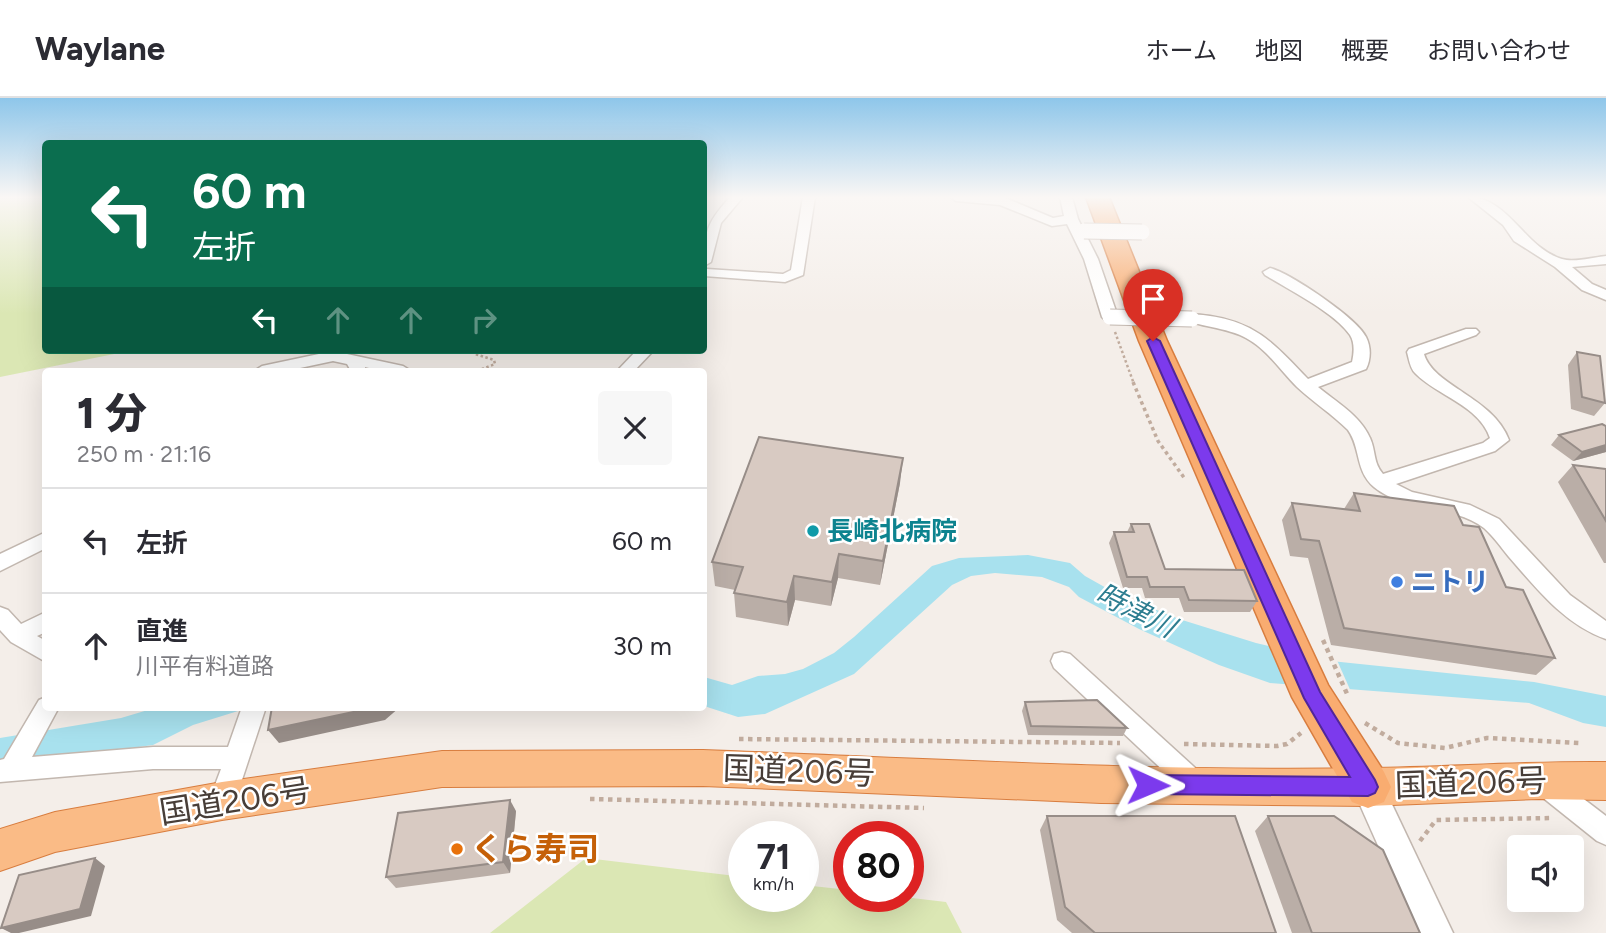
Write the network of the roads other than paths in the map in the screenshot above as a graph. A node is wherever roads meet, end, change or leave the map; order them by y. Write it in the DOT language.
graph roads {
  1 [pos="712,236"];
  2 [pos="803,236"];
  3 [pos="1079,236"];
  4 [pos="1112,236"];
  5 [pos="1124,236"];
  6 [pos="1518,236"];
  7 [pos="707,257"];
  8 [pos="1603,263"];
  9 [pos="1560,264"];
  10 [pos="707,270"];
  11 [pos="1270,272"];
  12 [pos="1606,296"];
  13 [pos="1471,332"];
  14 [pos="642,354"];
  15 [pos="356,365"];
  16 [pos="276,368"];
  17 [pos="380,368"];
  18 [pos="628,368"];
  19 [pos="1305,386"];
  20 [pos="1380,482"];
  21 [pos="42,541"];
  22 [pos="0,563"];
  23 [pos="0,616"];
  24 [pos="42,623"];
  25 [pos="1606,630"];
  26 [pos="19,636"];
  27 [pos="1305,639"];
  28 [pos="42,650"];
  29 [pos="1062,661"];
  30 [pos="44,711"];
  31 [pos="253,711"];
  32 [pos="237,758"];
  33 [pos="6,770"];
  34 [pos="1539,780"];
  35 [pos="1606,781"];
  36 [pos="1195,785"];
  37 [pos="1368,787"];
  38 [pos="222,802"];
  39 [pos="1606,832"];
  40 [pos="0,850"];
  41 [pos="1435,933"];
  1 -- 7 [label="street"];
  2 -- 10 [label="street"];
  3 -- 19 [label="street, bridge"];
  4 -- 27 [label="highway"];
  5 -- 27 [label="highway"];
  6 -- 9 [label="street"];
  8 -- 9 [label="street"];
  9 -- 12 [label="street"];
  11 -- 19 [label="street"];
  13 -- 20 [label="street"];
  14 -- 18 [label="street"];
  15 -- 16 [label="street"];
  15 -- 17 [label="street"];
  19 -- 20 [label="street"];
  20 -- 25 [label="street"];
  21 -- 22 [label="street"];
  23 -- 26 [label="street"];
  24 -- 26 [label="street"];
  26 -- 28 [label="street"];
  27 -- 37 [label="highway"];
  29 -- 36 [label="street"];
  30 -- 33 [label="street"];
  31 -- 32 [label="street"];
  32 -- 33 [label="street"];
  32 -- 38 [label="street"];
  34 -- 35 [label="highway, 国道206号"];
  34 -- 37 [label="highway, 国道206号"];
  34 -- 39 [label="street"];
  36 -- 37 [label="highway, 国道206号"];
  36 -- 38 [label="highway, 国道206号"];
  37 -- 41 [label="street"];
  38 -- 40 [label="highway, 国道206号"];
}
